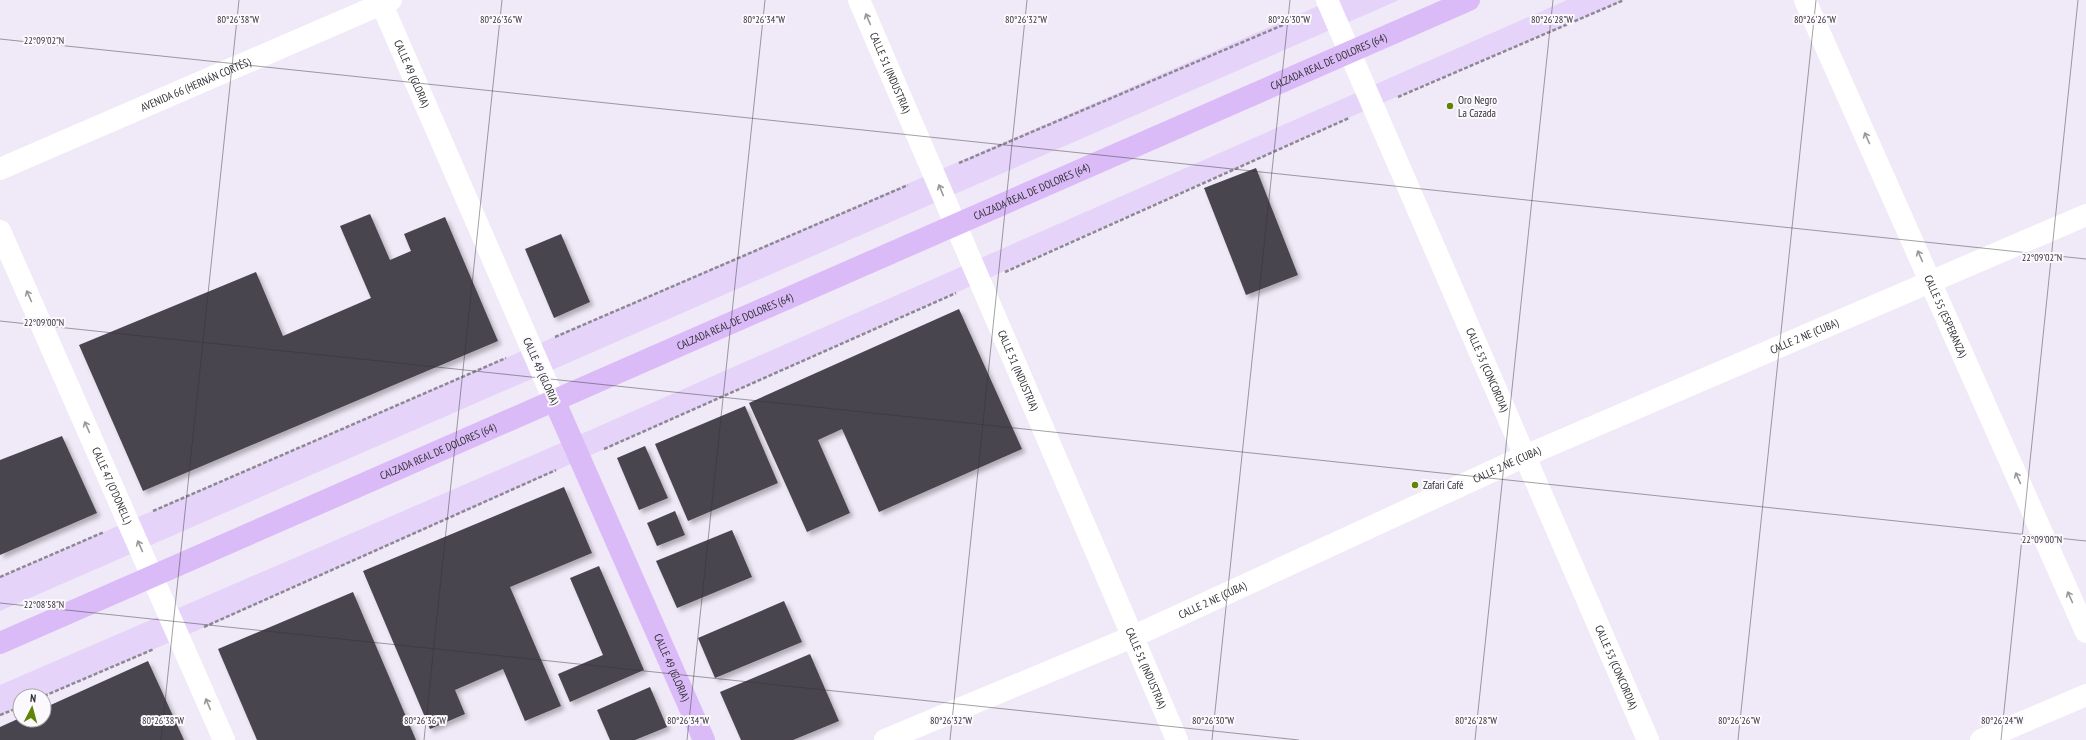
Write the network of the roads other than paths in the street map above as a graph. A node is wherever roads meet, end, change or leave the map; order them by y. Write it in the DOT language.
graph roads {
  1 [pos="859,0"];
  2 [pos="1469,0"];
  3 [pos="1805,0"];
  4 [pos="385,1"];
  5 [pos="1328,3"];
  6 [pos="1349,52"];
  7 [pos="0,169"];
  8 [pos="2086,215"];
  9 [pos="956,226"];
  10 [pos="0,231"];
  11 [pos="1932,282"];
  12 [pos="554,400"];
  13 [pos="1524,456"];
  14 [pos="153,576"];
  15 [pos="2086,632"];
  16 [pos="1132,637"];
  17 [pos="0,643"];
  18 [pos="2086,695"];
  19 [pos="224,740"];
  20 [pos="704,740"];
  21 [pos="885,740"];
  22 [pos="1177,740"];
  23 [pos="1648,740"];
  24 [pos="1981,740"];
  9 -- 1 [label="street, CALLE 51 (INDUSTRIA), one-way"];
  2 -- 6 [label="main road, CALZADA REAL DE DOLORES (64)"];
  11 -- 3 [label="street, CALLE 55 (ESPERANZA), one-way"];
  4 -- 7 [label="street, AVENIDA 66 (HERNÁN CORTÉS)"];
  4 -- 12 [label="street, CALLE 49 (GLORIA)"];
  5 -- 6 [label="street, CALLE 53 (CONCORDIA)"];
  6 -- 9 [label="main road, CALZADA REAL DE DOLORES (64)"];
  6 -- 13 [label="street, CALLE 53 (CONCORDIA)"];
  8 -- 11 [label="street, CALLE 2 NE (CUBA)"];
  9 -- 12 [label="main road, CALZADA REAL DE DOLORES (64)"];
  9 -- 16 [label="street, CALLE 51 (INDUSTRIA)"];
  14 -- 10 [label="street, CALLE 47 (O'DONELL), one-way"];
  11 -- 13 [label="street, CALLE 2 NE (CUBA)"];
  15 -- 11 [label="street, CALLE 55 (ESPERANZA), one-way"];
  12 -- 14 [label="main road, CALZADA REAL DE DOLORES (64)"];
  12 -- 20 [label="main road, CALLE 49 (GLORIA)"];
  13 -- 16 [label="street, CALLE 2 NE (CUBA)"];
  13 -- 23 [label="street, CALLE 53 (CONCORDIA)"];
  14 -- 17 [label="main road, CALZADA REAL DE DOLORES (64)"];
  19 -- 14 [label="street, CALLE 47 (O'DONELL), one-way"];
  16 -- 21 [label="street, CALLE 2 NE (CUBA)"];
  16 -- 22 [label="street, CALLE 51 (INDUSTRIA)"];
  18 -- 24 [label="street"];
}
